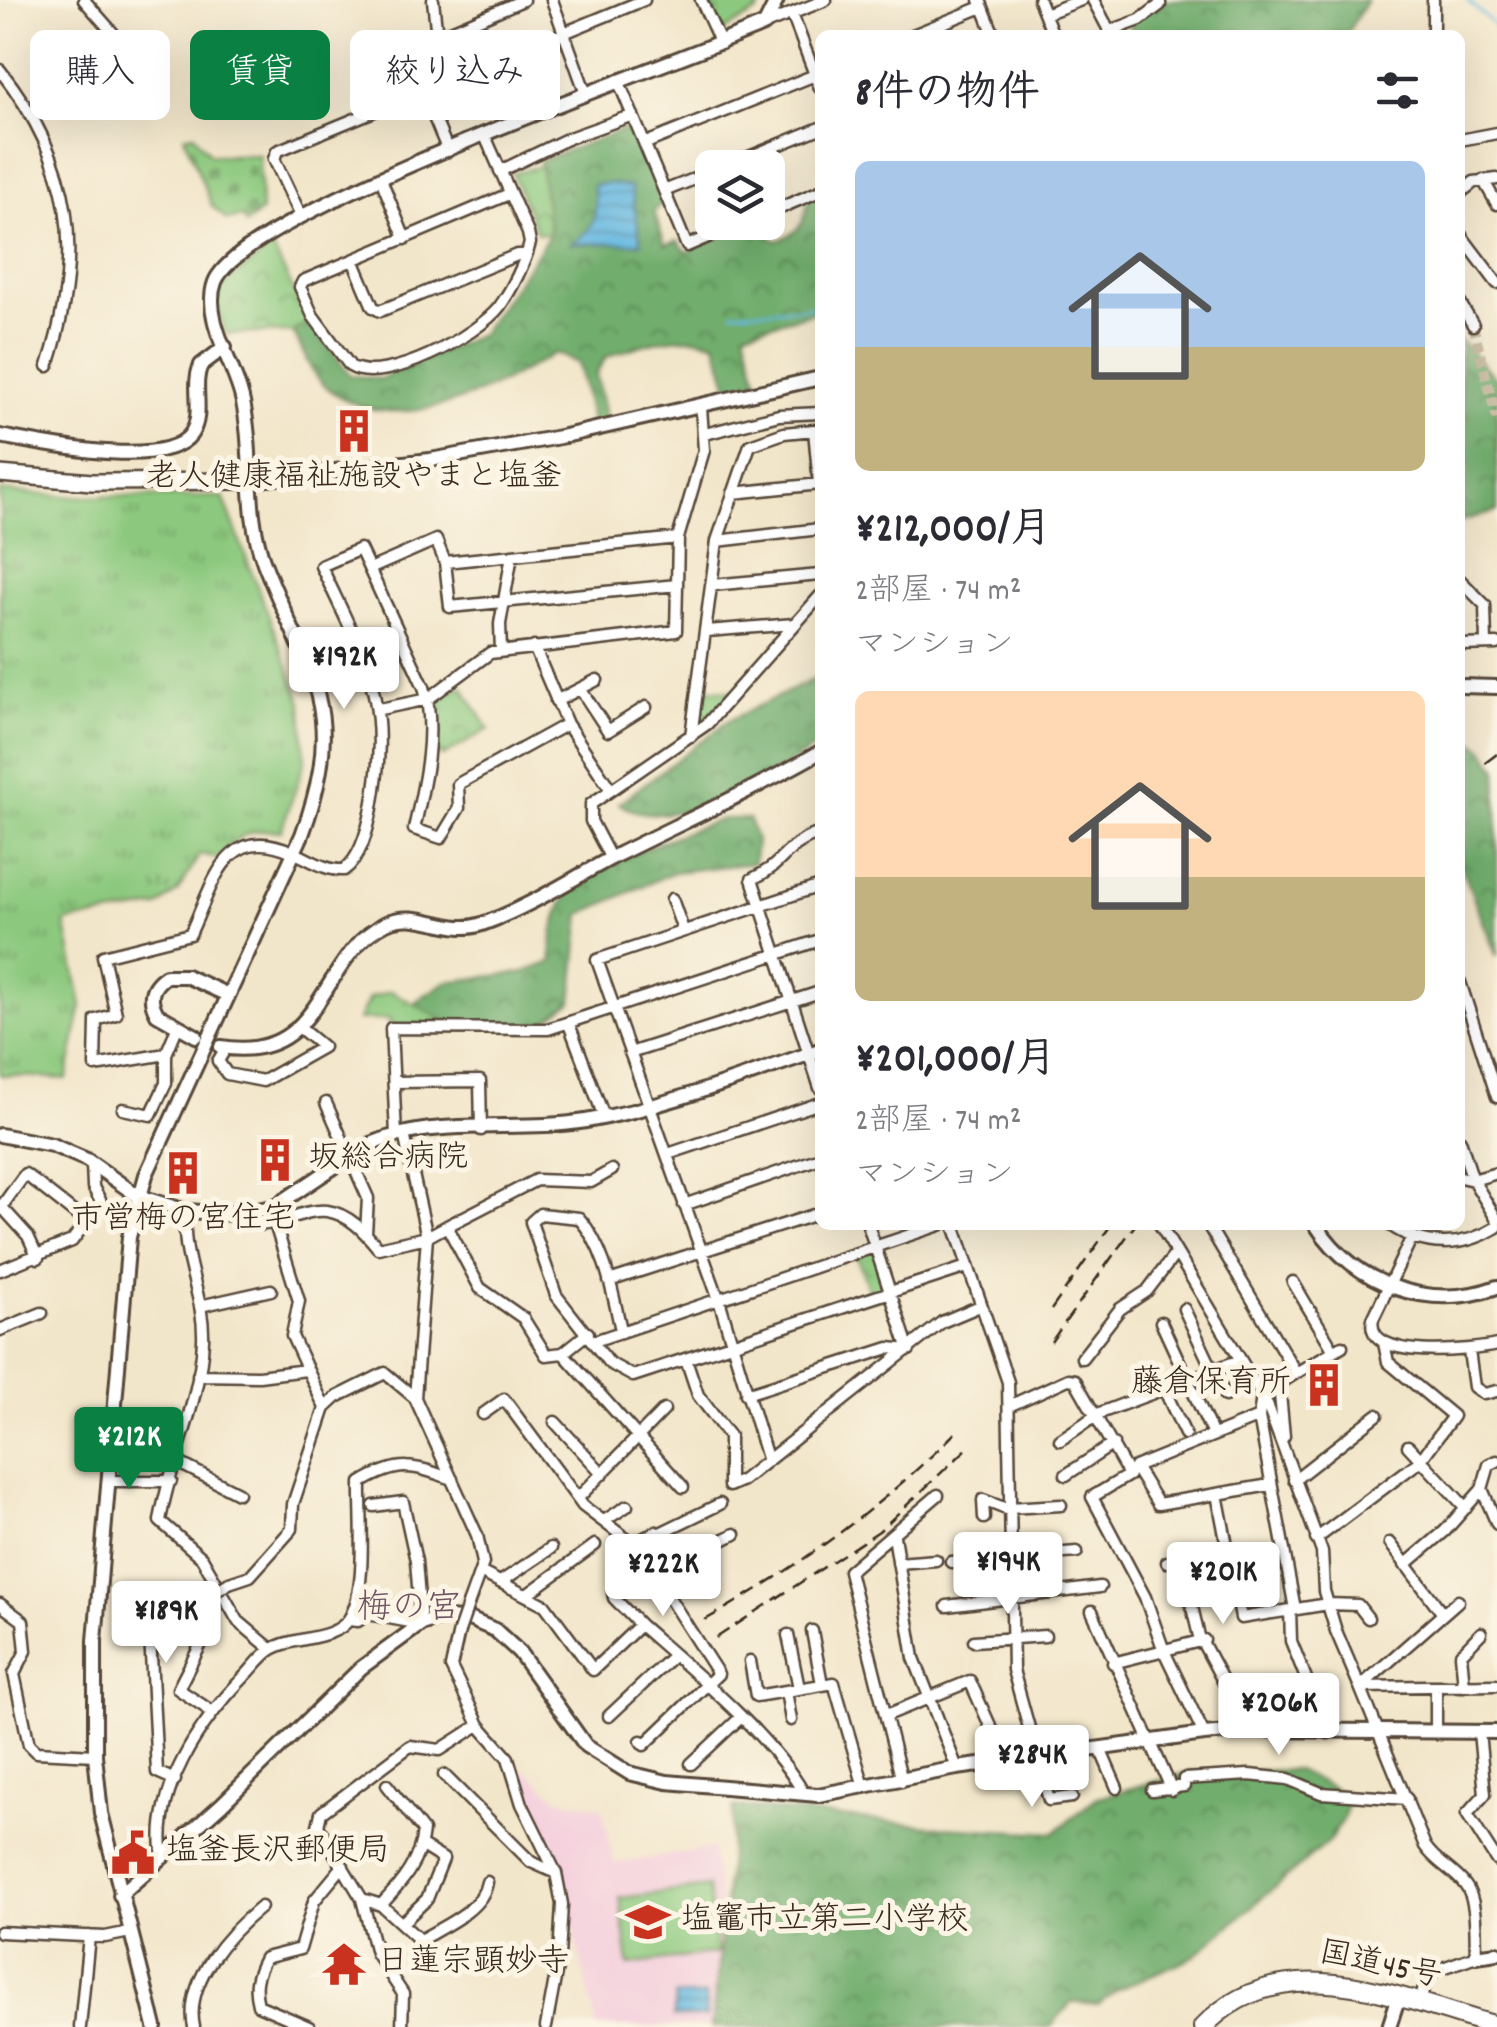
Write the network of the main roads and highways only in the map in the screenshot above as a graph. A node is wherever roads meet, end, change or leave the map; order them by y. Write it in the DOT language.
graph roads {
  1 [pos="0,474"];
  2 [pos="250,481"];
  3 [pos="1497,2026"];
  4 [pos="1203,2027"];
  1 -- 2 [label="main road"];
  3 -- 4 [label="highway, 国道45号"];
}
